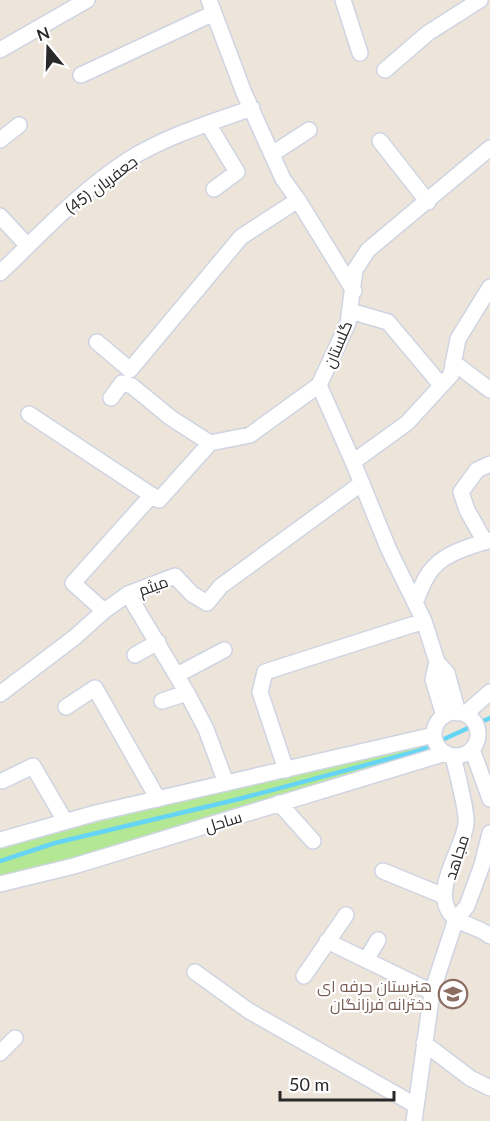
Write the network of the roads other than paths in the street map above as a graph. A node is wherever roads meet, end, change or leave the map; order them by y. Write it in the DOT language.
graph roads {
  1 [pos="87,0"];
  2 [pos="344,0"];
  3 [pos="480,0"];
  4 [pos="212,6"];
  5 [pos="0,50"];
  6 [pos="360,53"];
  7 [pos="386,70"];
  8 [pos="81,75"];
  9 [pos="252,108"];
  10 [pos="208,124"];
  11 [pos="19,125"];
  12 [pos="309,130"];
  13 [pos="0,140"];
  14 [pos="380,141"];
  15 [pos="490,148"];
  16 [pos="272,154"];
  17 [pos="214,189"];
  18 [pos="298,200"];
  19 [pos="428,202"];
  20 [pos="0,216"];
  21 [pos="28,246"];
  22 [pos="0,273"];
  23 [pos="490,286"];
  24 [pos="354,291"];
  25 [pos="350,311"];
  26 [pos="97,342"];
  27 [pos="453,362"];
  28 [pos="319,385"];
  29 [pos="441,385"];
  30 [pos="490,390"];
  31 [pos="111,398"];
  32 [pos="28,414"];
  33 [pos="210,443"];
  34 [pos="353,462"];
  35 [pos="490,464"];
  36 [pos="362,483"];
  37 [pos="156,498"];
  38 [pos="488,541"];
  39 [pos="128,594"];
  40 [pos="415,603"];
  41 [pos="104,611"];
  42 [pos="424,621"];
  43 [pos="158,642"];
  44 [pos="224,650"];
  45 [pos="135,655"];
  46 [pos="177,675"];
  47 [pos="490,692"];
  48 [pos="187,693"];
  49 [pos="0,694"];
  50 [pos="162,701"];
  51 [pos="66,707"];
  52 [pos="455,714"];
  53 [pos="434,735"];
  54 [pos="480,740"];
  55 [pos="449,754"];
  56 [pos="286,770"];
  57 [pos="2,781"];
  58 [pos="226,783"];
  59 [pos="158,799"];
  60 [pos="490,799"];
  61 [pos="279,804"];
  62 [pos="65,821"];
  63 [pos="490,833"];
  64 [pos="0,840"];
  65 [pos="313,841"];
  66 [pos="383,871"];
  67 [pos="0,884"];
  68 [pos="444,896"];
  69 [pos="346,915"];
  70 [pos="456,919"];
  71 [pos="490,936"];
  72 [pos="378,940"];
  73 [pos="327,941"];
  74 [pos="366,960"];
  75 [pos="195,972"];
  76 [pos="304,976"];
  77 [pos="432,992"];
  78 [pos="15,1038"];
  79 [pos="424,1043"];
  80 [pos="0,1053"];
  81 [pos="490,1088"];
  82 [pos="415,1105"];
  83 [pos="414,1121"];
  1 -- 5 [label="street"];
  2 -- 6 [label="street"];
  3 -- 7 [label="street"];
  4 -- 8 [label="street"];
  4 -- 9 [label="street"];
  9 -- 10 [label="street, جعفریان (45)"];
  9 -- 16 [label="street"];
  10 -- 17 [label="street"];
  10 -- 21 [label="street, جعفریان (45)"];
  11 -- 13 [label="street"];
  12 -- 16 [label="street"];
  14 -- 19 [label="street"];
  15 -- 19 [label="street, گلستان"];
  16 -- 18 [label="street"];
  18 -- 24 [label="street"];
  18 -- 26 [label="street"];
  19 -- 24 [label="street, گلستان"];
  20 -- 21 [label="street"];
  21 -- 22 [label="street, جعفریان (45)"];
  23 -- 27 [label="street"];
  24 -- 25 [label="street, گلستان"];
  25 -- 28 [label="street, گلستان"];
  25 -- 29 [label="street"];
  27 -- 29 [label="street"];
  27 -- 30 [label="street"];
  28 -- 33 [label="street"];
  28 -- 34 [label="street, گلستان"];
  29 -- 34 [label="street"];
  31 -- 33 [label="street"];
  32 -- 37 [label="street"];
  33 -- 37 [label="street"];
  34 -- 36 [label="street, گلستان"];
  35 -- 38 [label="street"];
  36 -- 39 [label="street, میثم"];
  36 -- 40 [label="street, گلستان"];
  37 -- 41 [label="street"];
  38 -- 40 [label="street"];
  39 -- 41 [label="street, میثم"];
  39 -- 43 [label="street"];
  40 -- 42 [label="street, گلستان"];
  41 -- 49 [label="street, میثم"];
  42 -- 52 [label="street, گلستان"];
  42 -- 56 [label="street"];
  43 -- 45 [label="street"];
  43 -- 46 [label="street"];
  44 -- 46 [label="street"];
  46 -- 48 [label="street"];
  47 -- 52 [label="street"];
  48 -- 50 [label="street"];
  48 -- 58 [label="street"];
  51 -- 59 [label="street"];
  52 -- 53 [label="street"];
  52 -- 54 [label="street"];
  53 -- 55 [label="street"];
  53 -- 56 [label="street"];
  54 -- 55 [label="street, ساحل"];
  54 -- 60 [label="street"];
  55 -- 61 [label="street, ساحل"];
  55 -- 68 [label="street, مجاهد"];
  56 -- 58 [label="street"];
  57 -- 62 [label="street"];
  58 -- 59 [label="street"];
  59 -- 62 [label="street"];
  61 -- 65 [label="street"];
  61 -- 67 [label="street, ساحل"];
  62 -- 64 [label="street"];
  63 -- 70 [label="street, مجاهد"];
  66 -- 68 [label="street"];
  68 -- 70 [label="street, مجاهد"];
  69 -- 73 [label="street"];
  70 -- 71 [label="street"];
  70 -- 77 [label="street, مجاهد"];
  72 -- 74 [label="street"];
  73 -- 74 [label="street"];
  73 -- 76 [label="street"];
  74 -- 77 [label="street"];
  75 -- 82 [label="street"];
  77 -- 79 [label="street, مجاهد"];
  78 -- 80 [label="street"];
  79 -- 81 [label="street"];
  79 -- 82 [label="street, مجاهد"];
  82 -- 83 [label="street, مجاهد"];
}
